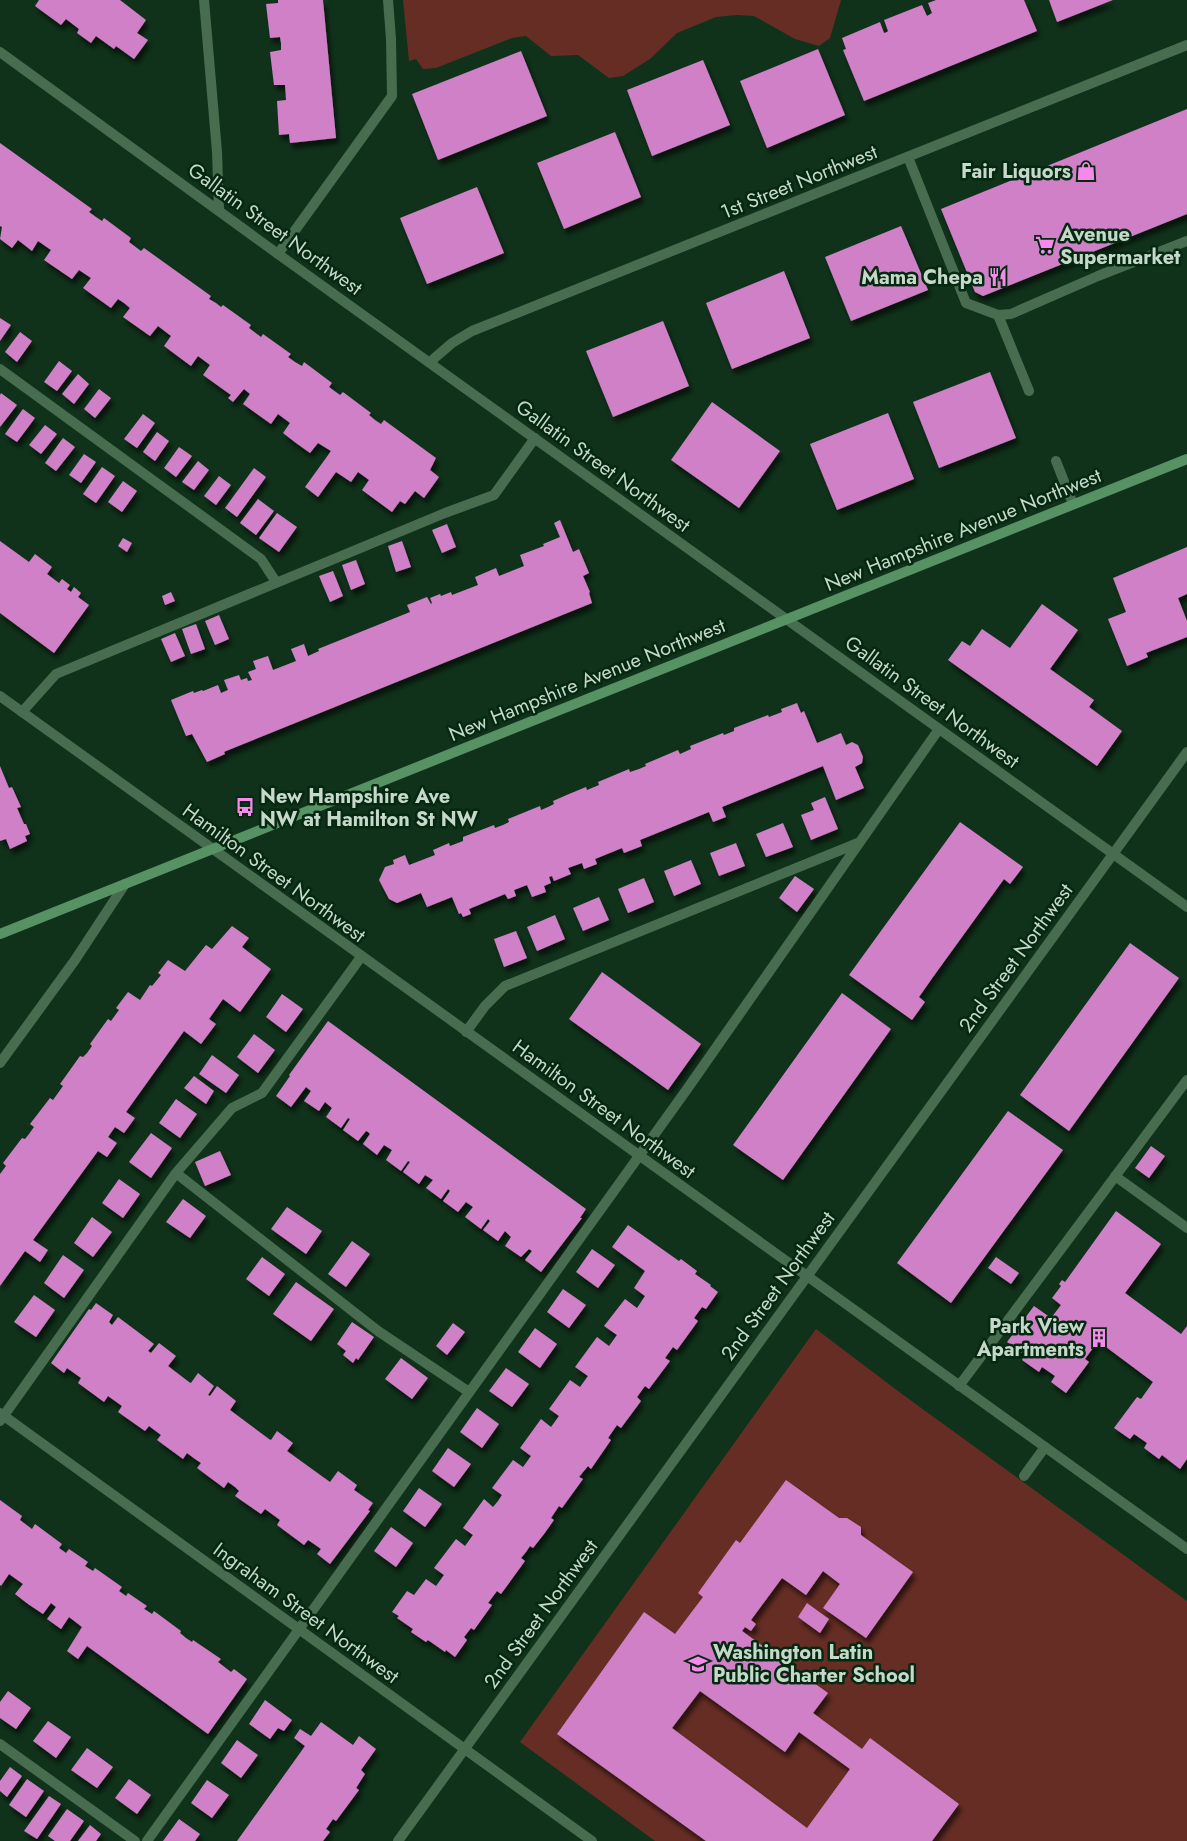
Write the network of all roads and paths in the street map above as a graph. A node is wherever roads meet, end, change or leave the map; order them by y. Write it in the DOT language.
graph roads {
  1 [pos="204,0"];
  2 [pos="388,0"];
  3 [pos="1187,45"];
  4 [pos="0,52"];
  5 [pos="908,157"];
  6 [pos="219,210"];
  7 [pos="1187,240"];
  8 [pos="278,254"];
  9 [pos="998,315"];
  10 [pos="430,362"];
  11 [pos="0,369"];
  12 [pos="1029,391"];
  13 [pos="535,438"];
  14 [pos="1187,458"];
  15 [pos="1056,461"];
  16 [pos="1074,504"];
  17 [pos="276,582"];
  18 [pos="786,619"];
  19 [pos="0,696"];
  20 [pos="22,712"];
  21 [pos="939,729"];
  22 [pos="1187,752"];
  23 [pos="859,843"];
  24 [pos="212,850"];
  25 [pos="1114,854"];
  26 [pos="125,884"];
  27 [pos="1187,908"];
  28 [pos="0,934"];
  29 [pos="361,957"];
  30 [pos="466,1032"];
  31 [pos="0,1062"];
  32 [pos="1187,1080"];
  33 [pos="639,1156"];
  34 [pos="176,1173"];
  35 [pos="1115,1176"];
  36 [pos="1187,1228"];
  37 [pos="807,1276"];
  38 [pos="959,1386"];
  39 [pos="469,1392"];
  40 [pos="1,1416"];
  41 [pos="1045,1447"];
  42 [pos="1024,1476"];
  43 [pos="1187,1549"];
  44 [pos="300,1630"];
  45 [pos="0,1744"];
  46 [pos="465,1750"];
  47 [pos="135,1841"];
  48 [pos="147,1841"];
  49 [pos="398,1841"];
  50 [pos="592,1841"];
  1 -- 6 [label="street"];
  2 -- 8 [label="street"];
  3 -- 5 [label="street, 1st Street Northwest"];
  4 -- 6 [label="street, Gallatin Street Northwest"];
  5 -- 9 [label="street"];
  5 -- 10 [label="street, 1st Street Northwest"];
  6 -- 8 [label="street, Gallatin Street Northwest"];
  7 -- 9 [label="street"];
  8 -- 10 [label="street, Gallatin Street Northwest"];
  9 -- 12 [label="street"];
  10 -- 13 [label="street, Gallatin Street Northwest"];
  11 -- 17 [label="street"];
  13 -- 17 [label="street"];
  13 -- 18 [label="street, Gallatin Street Northwest"];
  14 -- 16 [label="main road, New Hampshire Avenue Northwest"];
  15 -- 16 [label="street"];
  16 -- 18 [label="main road, New Hampshire Avenue Northwest"];
  17 -- 20 [label="street"];
  18 -- 21 [label="street, Gallatin Street Northwest"];
  18 -- 24 [label="main road, New Hampshire Avenue Northwest"];
  19 -- 20 [label="street, Hamilton Street Northwest"];
  20 -- 24 [label="street, Hamilton Street Northwest"];
  21 -- 23 [label="street"];
  21 -- 25 [label="street, Gallatin Street Northwest"];
  22 -- 25 [label="street, 2nd Street Northwest"];
  23 -- 30 [label="street"];
  23 -- 33 [label="street"];
  24 -- 26 [label="main road, New Hampshire Avenue Northwest"];
  24 -- 29 [label="street, Hamilton Street Northwest"];
  25 -- 27 [label="street, Gallatin Street Northwest"];
  25 -- 37 [label="street, 2nd Street Northwest"];
  26 -- 28 [label="main road, New Hampshire Avenue Northwest"];
  26 -- 31 [label="street"];
  29 -- 30 [label="street, Hamilton Street Northwest"];
  29 -- 34 [label="street"];
  30 -- 33 [label="street, Hamilton Street Northwest"];
  32 -- 35 [label="street"];
  33 -- 37 [label="street, Hamilton Street Northwest"];
  33 -- 39 [label="street"];
  34 -- 39 [label="street"];
  34 -- 40 [label="street"];
  35 -- 36 [label="street"];
  35 -- 38 [label="street"];
  37 -- 38 [label="street, Hamilton Street Northwest"];
  37 -- 46 [label="street, 2nd Street Northwest"];
  38 -- 41 [label="street, Hamilton Street Northwest"];
  39 -- 44 [label="street"];
  40 -- 44 [label="street, Ingraham Street Northwest"];
  41 -- 42 [label="street"];
  41 -- 43 [label="street, Hamilton Street Northwest"];
  44 -- 46 [label="street, Ingraham Street Northwest"];
  44 -- 48 [label="street"];
  45 -- 47 [label="street"];
  46 -- 49 [label="street, 2nd Street Northwest"];
  46 -- 50 [label="street, Ingraham Street Northwest"];
}
